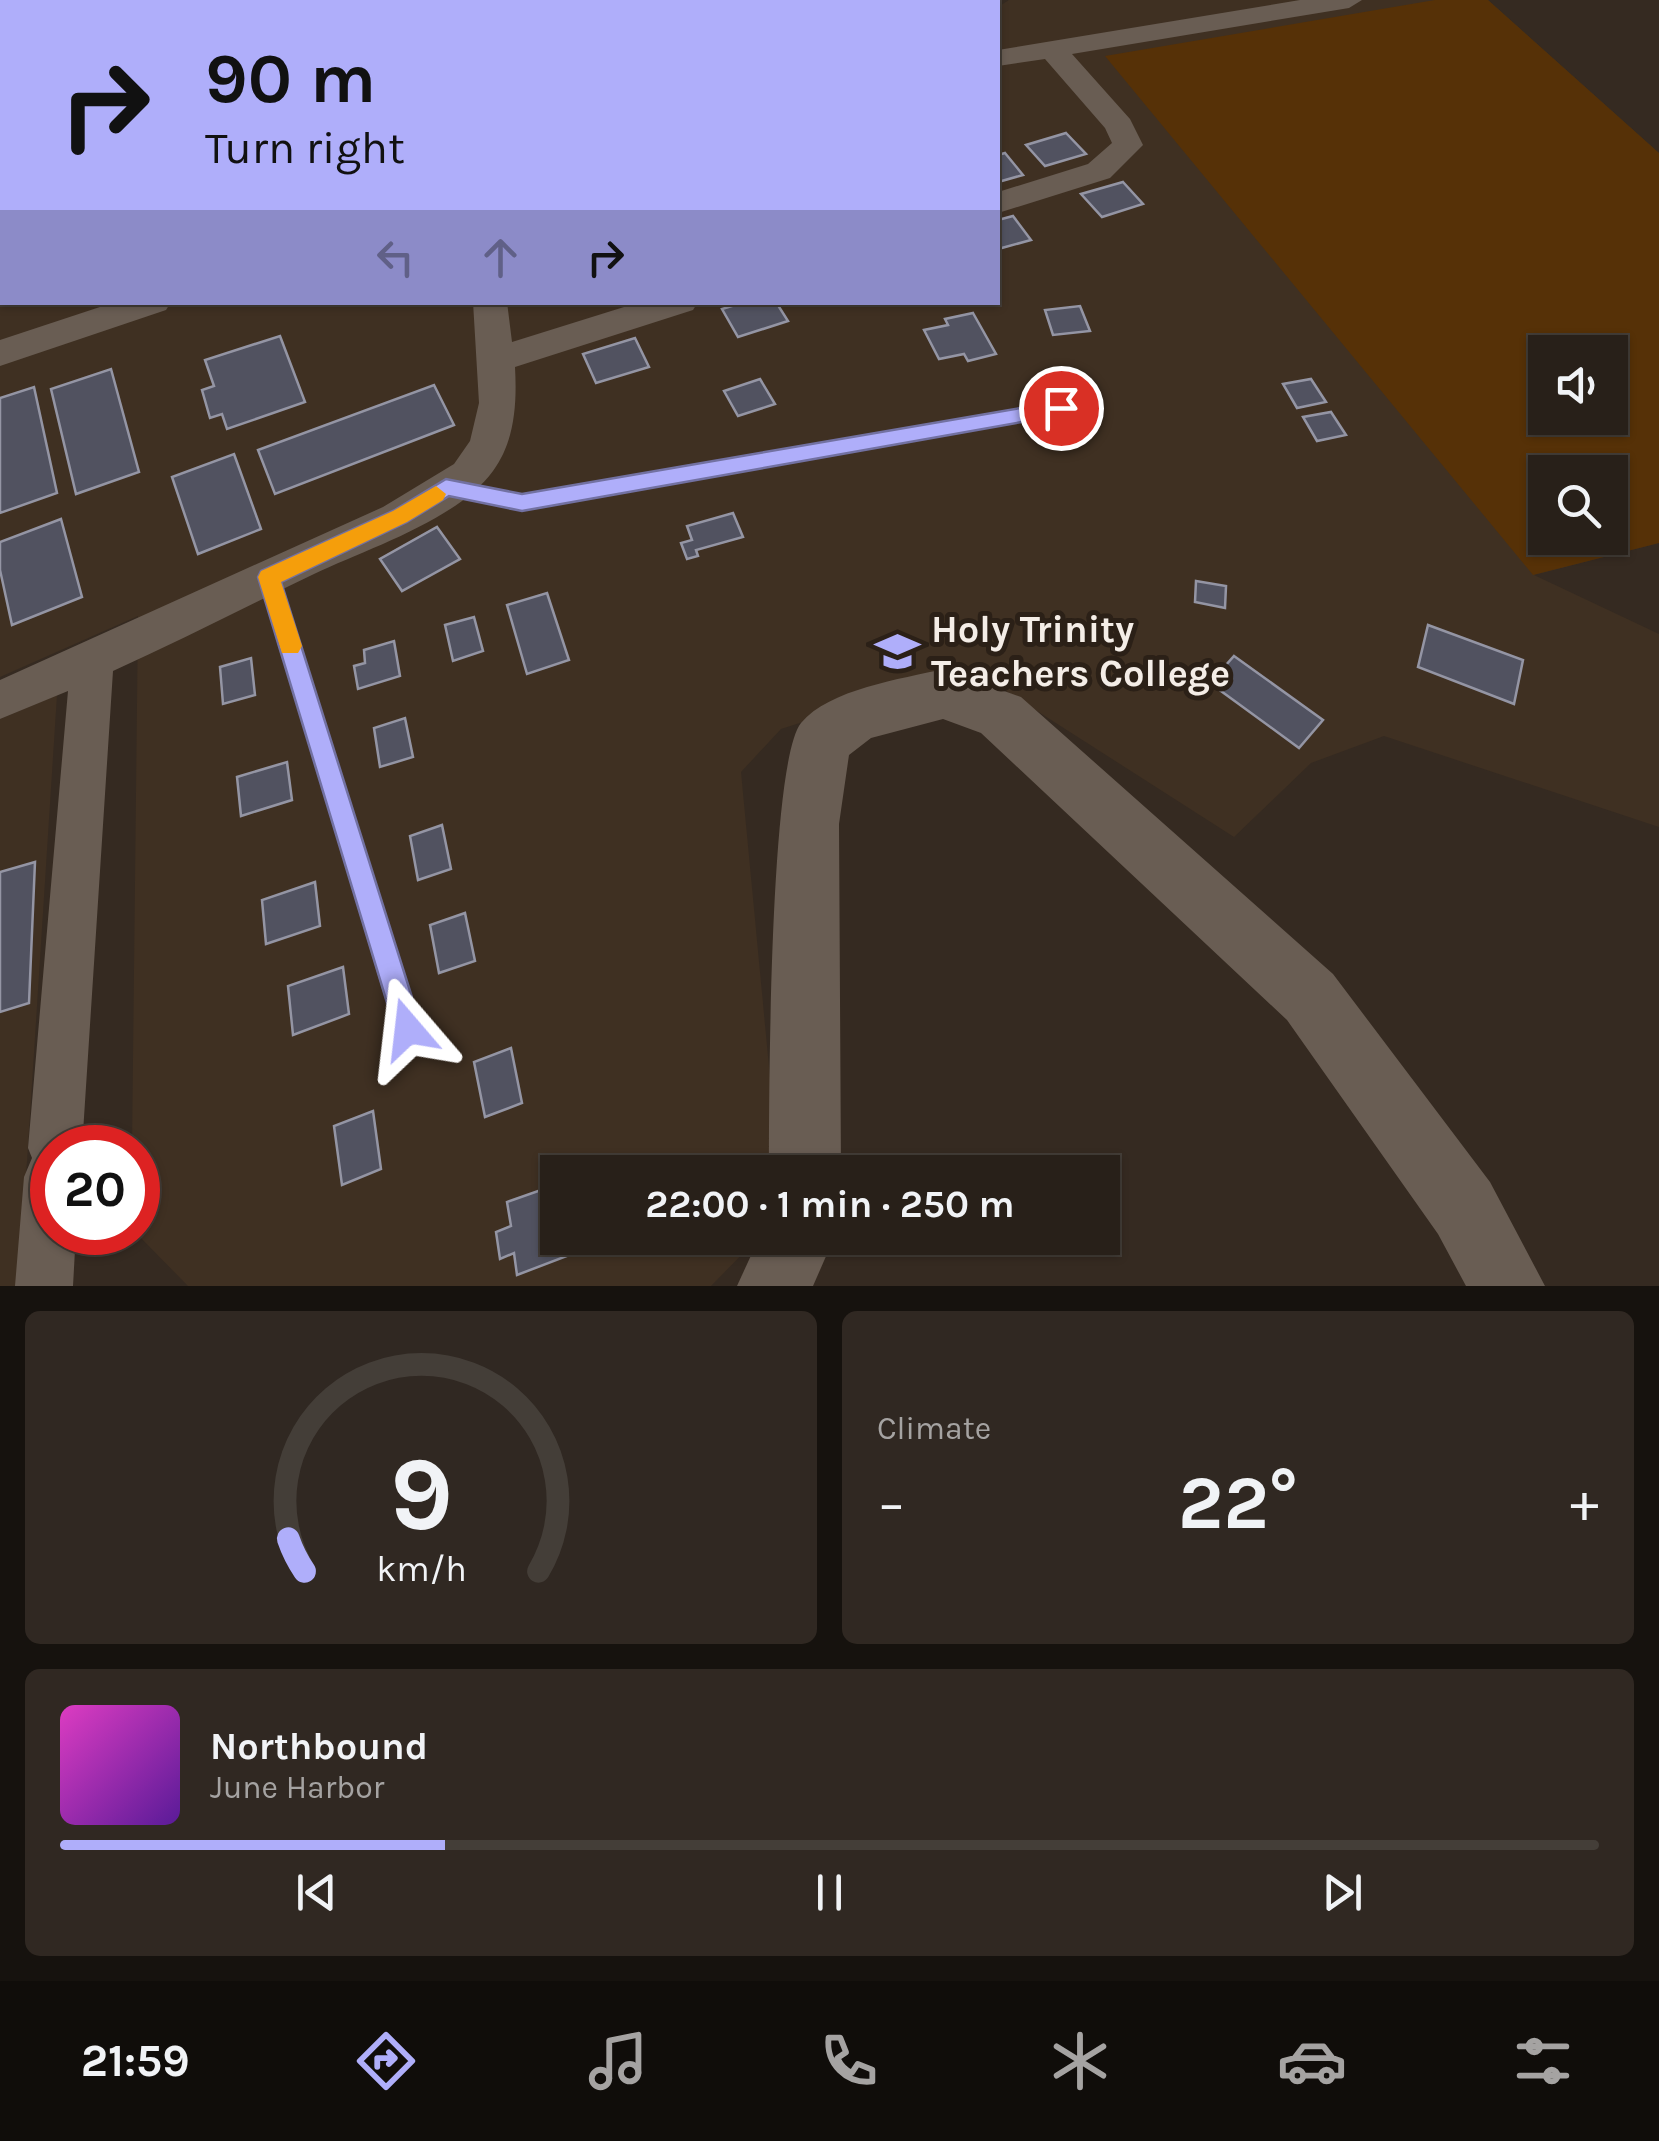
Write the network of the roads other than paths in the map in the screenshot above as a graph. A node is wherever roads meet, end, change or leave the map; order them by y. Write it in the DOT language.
graph roads {
  1 [pos="1349,0"];
  2 [pos="1051,48"];
  3 [pos="1000,58"];
  4 [pos="1000,202"];
  5 [pos="145,305"];
  6 [pos="490,305"];
  7 [pos="671,305"];
  8 [pos="0,353"];
  9 [pos="497,360"];
  10 [pos="1061,408"];
  11 [pos="446,487"];
  12 [pos="269,577"];
  13 [pos="92,663"];
  14 [pos="0,700"];
  15 [pos="408,1029"];
  16 [pos="57,1125"];
  17 [pos="806,1155"];
  18 [pos="46,1255"];
  19 [pos="789,1255"];
  20 [pos="44,1286"];
  21 [pos="775,1286"];
  22 [pos="1507,1286"];
  1 -- 2 [label="street"];
  2 -- 3 [label="street"];
  2 -- 4 [label="street"];
  5 -- 8 [label="street"];
  6 -- 9 [label="street"];
  7 -- 9 [label="street"];
  9 -- 11 [label="street"];
  10 -- 11 [label="lane"];
  11 -- 12 [label="street"];
  12 -- 13 [label="street"];
  12 -- 15 [label="lane"];
  13 -- 14 [label="street"];
  13 -- 16 [label="street"];
  17 -- 22 [label="street"];
  18 -- 20 [label="street"];
  19 -- 21 [label="street"];
}
